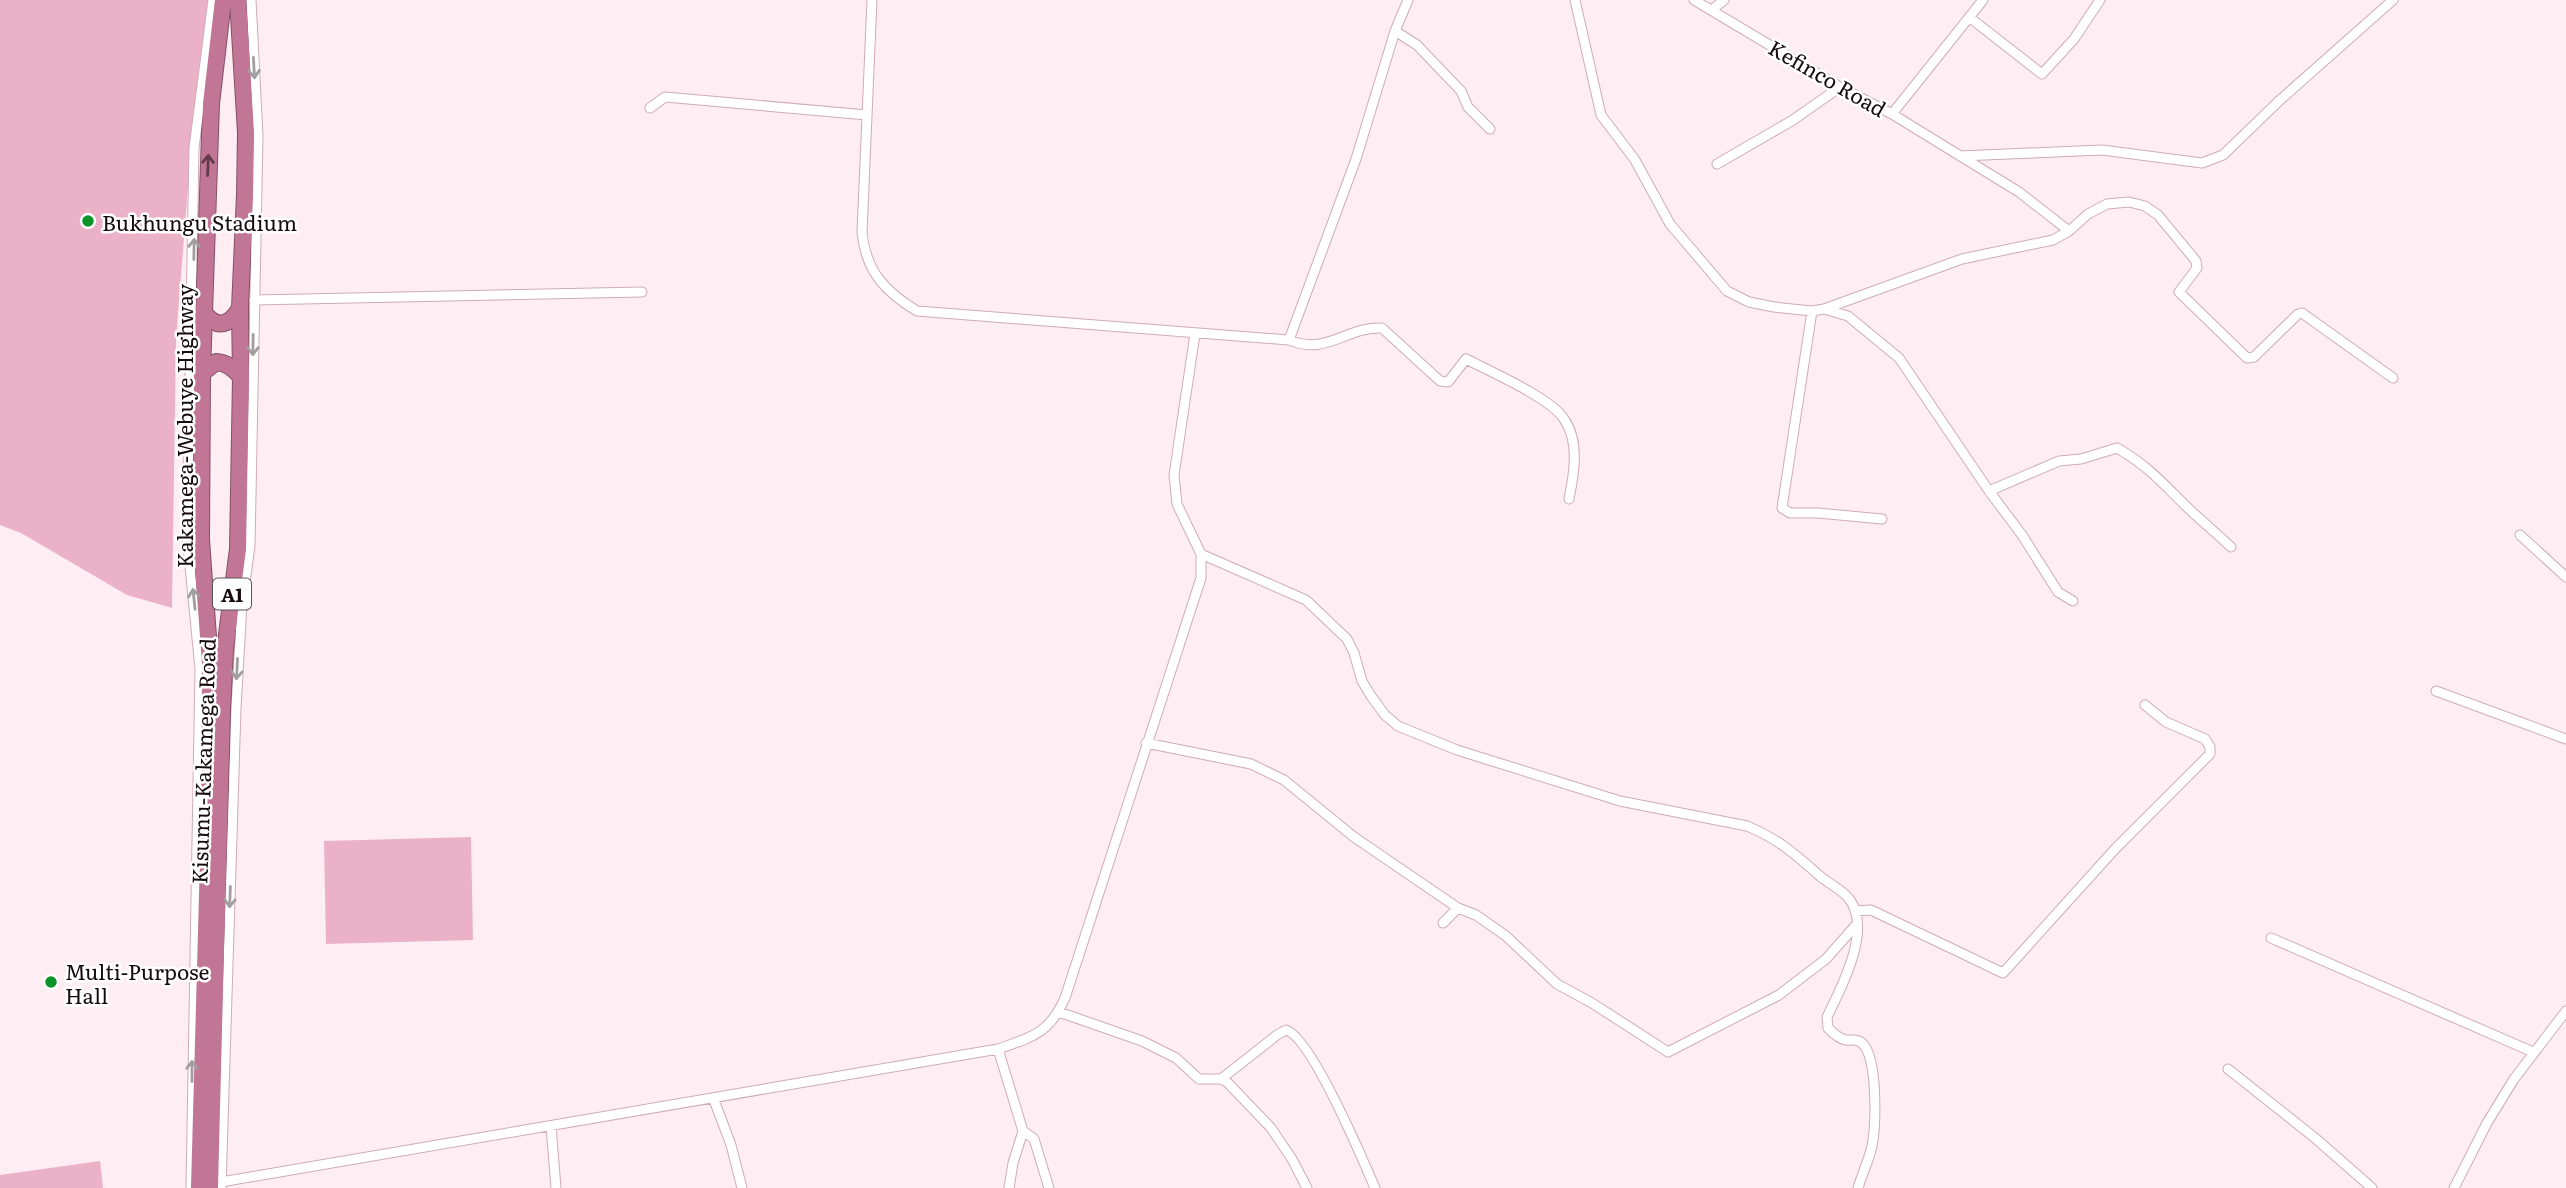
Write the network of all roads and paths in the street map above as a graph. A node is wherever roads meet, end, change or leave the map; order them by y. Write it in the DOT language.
graph roads {
  1 [pos="238,0"];
  2 [pos="251,0"];
  3 [pos="872,0"];
  4 [pos="1408,0"];
  5 [pos="1574,0"];
  6 [pos="1694,0"];
  7 [pos="1724,0"];
  8 [pos="1983,0"];
  9 [pos="2100,0"];
  10 [pos="2393,0"];
  11 [pos="218,3"];
  12 [pos="1713,9"];
  13 [pos="1969,17"];
  14 [pos="1395,31"];
  15 [pos="1840,87"];
  16 [pos="650,108"];
  17 [pos="1892,114"];
  18 [pos="867,115"];
  19 [pos="1490,129"];
  20 [pos="1961,156"];
  21 [pos="1717,164"];
  22 [pos="2070,231"];
  23 [pos="642,292"];
  24 [pos="247,304"];
  25 [pos="1824,309"];
  26 [pos="1812,311"];
  27 [pos="204,313"];
  28 [pos="1195,334"];
  29 [pos="1289,340"];
  30 [pos="202,373"];
  31 [pos="241,377"];
  32 [pos="2393,378"];
  33 [pos="1989,491"];
  34 [pos="1569,499"];
  35 [pos="1882,519"];
  36 [pos="2520,535"];
  37 [pos="2231,547"];
  38 [pos="201,551"];
  39 [pos="1201,554"];
  40 [pos="249,555"];
  41 [pos="191,570"];
  42 [pos="234,572"];
  43 [pos="2566,577"];
  44 [pos="2073,601"];
  45 [pos="2436,691"];
  46 [pos="2145,705"];
  47 [pos="2566,739"];
  48 [pos="1146,743"];
  49 [pos="1458,908"];
  50 [pos="1855,911"];
  51 [pos="1443,923"];
  52 [pos="1857,925"];
  53 [pos="2271,938"];
  54 [pos="2566,1011"];
  55 [pos="1059,1013"];
  56 [pos="998,1049"];
  57 [pos="2533,1052"];
  58 [pos="2228,1069"];
  59 [pos="1221,1079"];
  60 [pos="714,1100"];
  61 [pos="551,1126"];
  62 [pos="1023,1131"];
  63 [pos="217,1186"];
  64 [pos="191,1188"];
  65 [pos="556,1188"];
  66 [pos="742,1188"];
  67 [pos="1009,1188"];
  68 [pos="1049,1188"];
  69 [pos="1307,1188"];
  70 [pos="1375,1188"];
  71 [pos="1858,1188"];
  72 [pos="2372,1188"];
  73 [pos="2454,1188"];
  1 -- 24 [label="highway, Kisumu-Kakamega Road / A1"];
  2 -- 24 [label="street, one-way"];
  3 -- 18 [label="street"];
  4 -- 14 [label="street"];
  5 -- 26 [label="street"];
  6 -- 12 [label="street, Kefinco Road"];
  7 -- 12 [label="street"];
  8 -- 13 [label="street"];
  9 -- 13 [label="street"];
  10 -- 20 [label="street"];
  27 -- 11 [label="highway, Kakamega-Webuye Highway / A1, one-way"];
  41 -- 11 [label="street, one-way"];
  12 -- 15 [label="street, Kefinco Road"];
  13 -- 17 [label="street"];
  14 -- 19 [label="street"];
  14 -- 29 [label="street"];
  15 -- 17 [label="street, Kefinco Road"];
  15 -- 21 [label="street"];
  16 -- 18 [label="street"];
  17 -- 20 [label="street, Kefinco Road"];
  18 -- 28 [label="street"];
  20 -- 22 [label="street, Kefinco Road"];
  22 -- 25 [label="street"];
  22 -- 32 [label="street"];
  23 -- 24 [label="street"];
  24 -- 27 [label="highway"];
  24 -- 31 [label="highway, Kisumu-Kakamega Road / A1"];
  24 -- 40 [label="street, one-way"];
  25 -- 26 [label="street"];
  25 -- 33 [label="street"];
  26 -- 35 [label="street"];
  27 -- 30 [label="highway, Kakamega-Webuye Highway / A1"];
  28 -- 29 [label="street"];
  28 -- 39 [label="street"];
  29 -- 34 [label="street"];
  30 -- 31 [label="highway"];
  30 -- 38 [label="highway, Kakamega-Webuye Highway / A1"];
  31 -- 42 [label="highway, Kisumu-Kakamega Road / A1"];
  33 -- 37 [label="street"];
  33 -- 44 [label="street"];
  36 -- 43 [label="street"];
  38 -- 41 [label="street"];
  38 -- 64 [label="highway, Kakamega-Webuye Highway / A1"];
  39 -- 48 [label="street"];
  39 -- 50 [label="street"];
  40 -- 42 [label="street"];
  40 -- 63 [label="street, one-way"];
  64 -- 41 [label="street, one-way"];
  42 -- 63 [label="highway, Kisumu-Kakamega Road / A1"];
  45 -- 47 [label="street"];
  46 -- 50 [label="street"];
  48 -- 49 [label="street"];
  48 -- 55 [label="street"];
  49 -- 51 [label="street"];
  49 -- 52 [label="street"];
  50 -- 52 [label="street"];
  52 -- 71 [label="street"];
  53 -- 57 [label="street"];
  54 -- 57 [label="street"];
  55 -- 56 [label="street"];
  55 -- 59 [label="street"];
  56 -- 60 [label="street"];
  56 -- 62 [label="street"];
  57 -- 73 [label="street"];
  58 -- 72 [label="street"];
  59 -- 69 [label="street"];
  59 -- 70 [label="street"];
  60 -- 61 [label="street"];
  60 -- 66 [label="street"];
  61 -- 63 [label="street"];
  61 -- 65 [label="street"];
  62 -- 67 [label="street"];
  62 -- 68 [label="street"];
}
